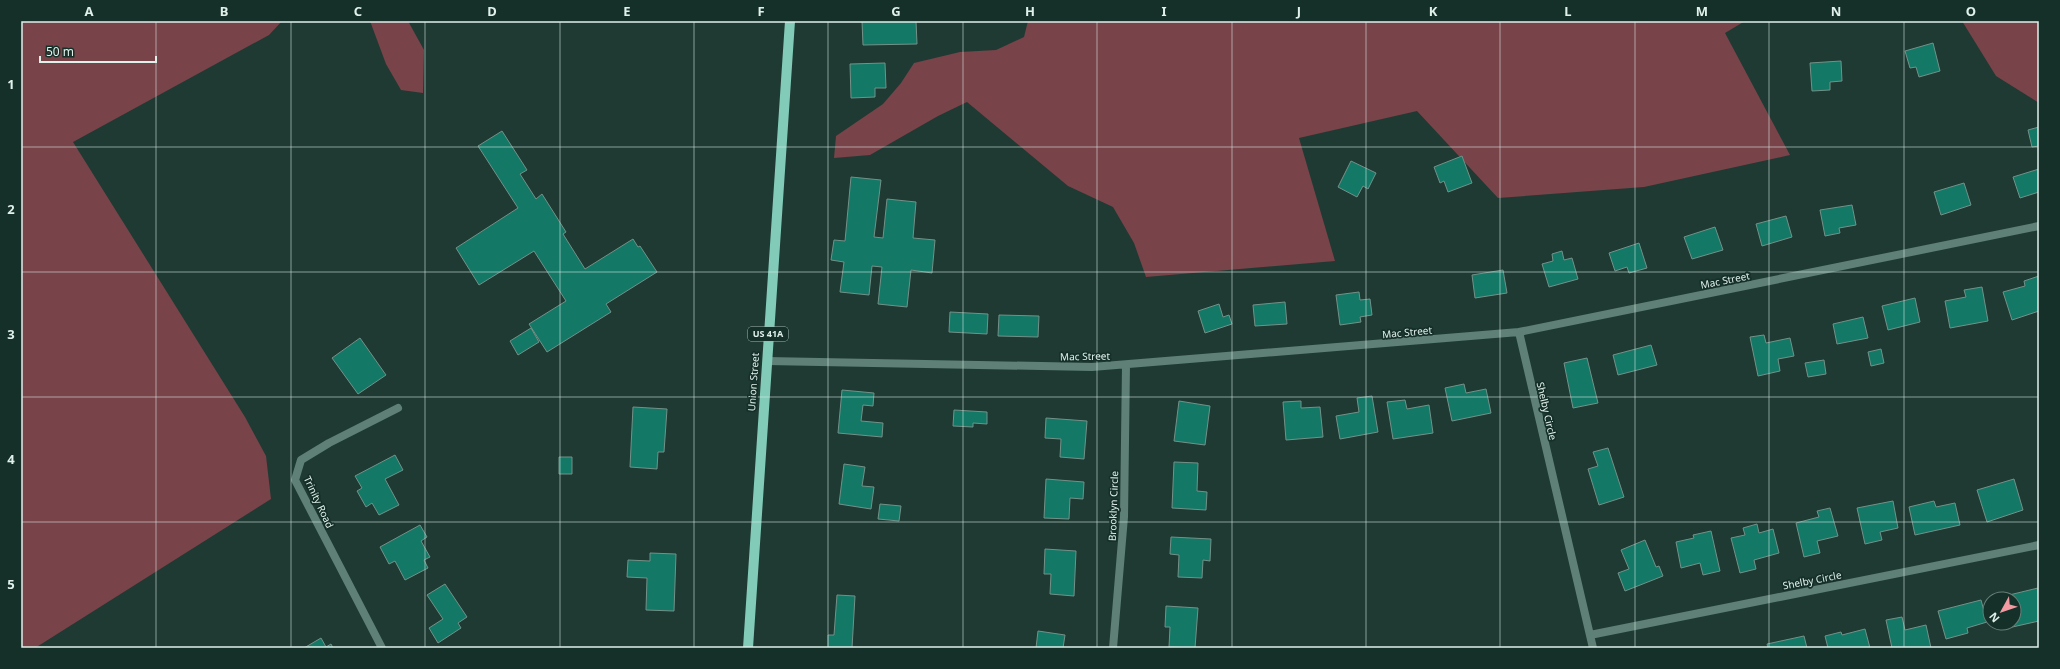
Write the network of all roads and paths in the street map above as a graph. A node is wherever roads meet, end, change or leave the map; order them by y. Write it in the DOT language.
graph roads {
  1 [pos="790,21"];
  2 [pos="2039,226"];
  3 [pos="1518,332"];
  4 [pos="767,361"];
  5 [pos="1126,365"];
  6 [pos="398,408"];
  7 [pos="2039,545"];
  8 [pos="1590,635"];
  9 [pos="382,648"];
  10 [pos="748,648"];
  11 [pos="1113,648"];
  12 [pos="1593,648"];
  1 -- 4 [label="main road, Union Street / US 41A"];
  2 -- 3 [label="street, Mac Street"];
  3 -- 5 [label="street, Mac Street"];
  3 -- 8 [label="street, Shelby Circle"];
  4 -- 5 [label="street, Mac Street"];
  4 -- 10 [label="main road, Union Street / US 41A"];
  5 -- 11 [label="street, Brooklyn Circle"];
  6 -- 9 [label="street, Trinity Road"];
  7 -- 8 [label="street, Shelby Circle"];
  8 -- 12 [label="street, Shelby Circle"];
}
